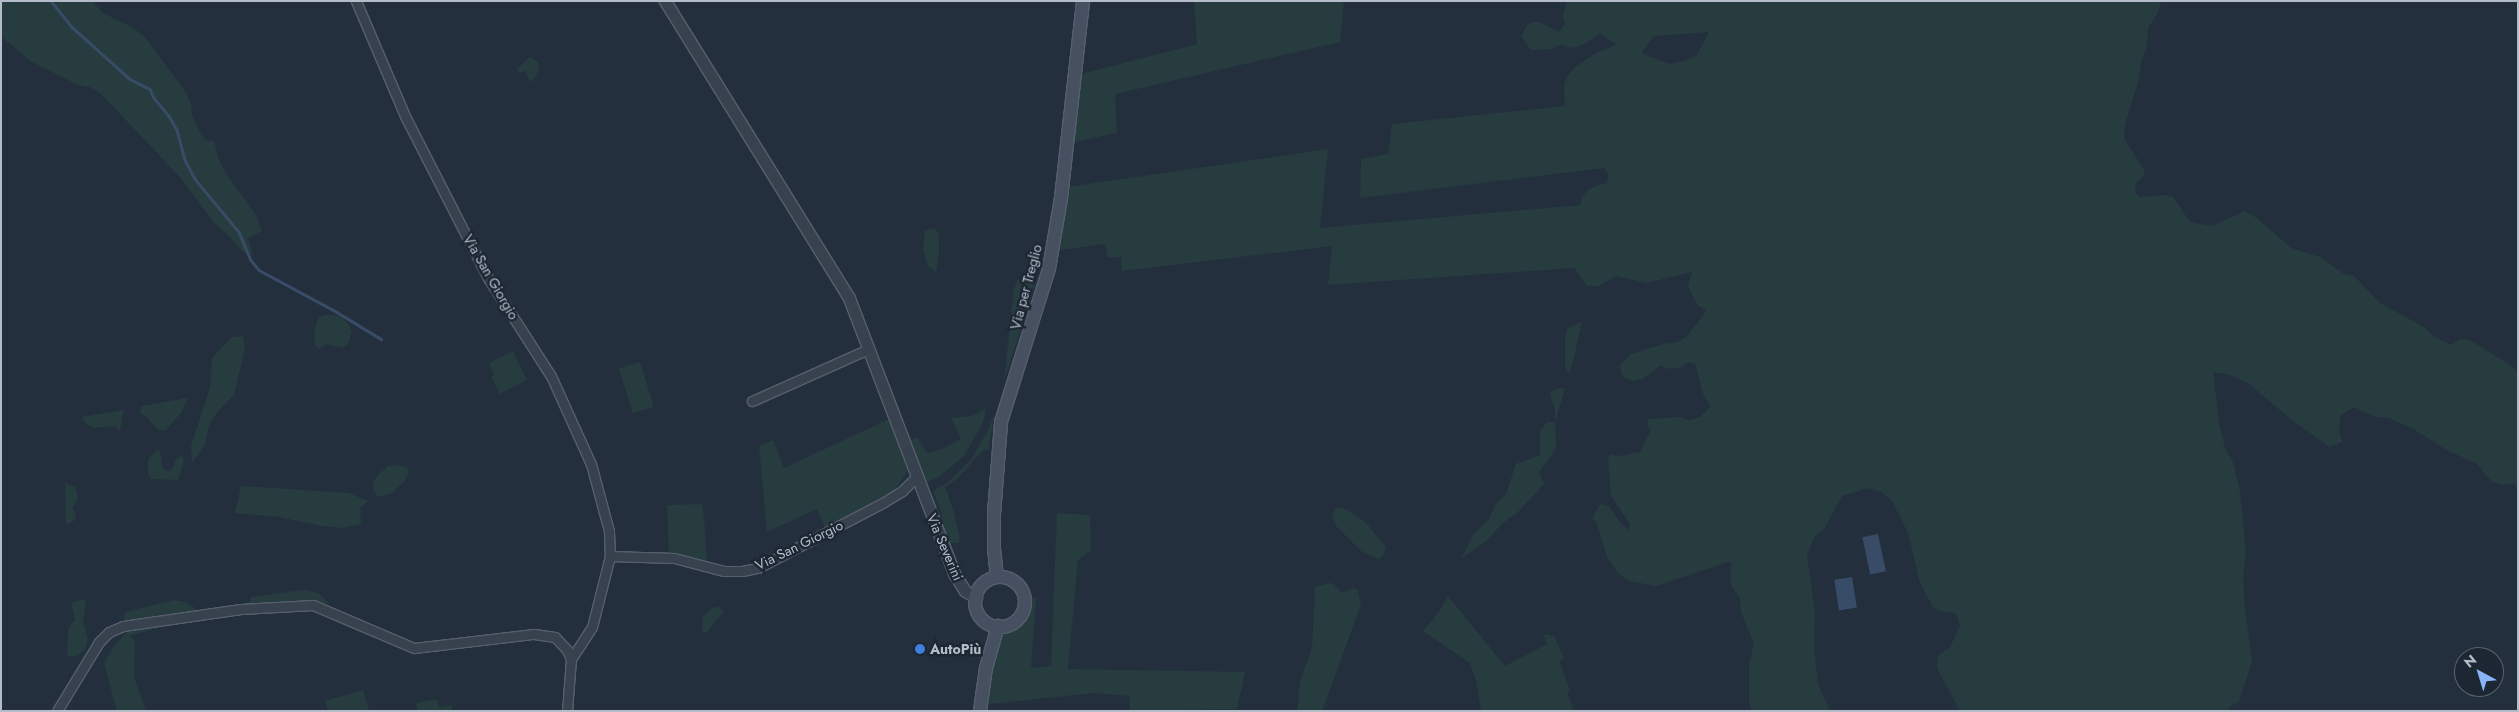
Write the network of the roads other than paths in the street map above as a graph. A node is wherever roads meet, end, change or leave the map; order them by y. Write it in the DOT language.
graph roads {
  1 [pos="356,1"];
  2 [pos="665,1"];
  3 [pos="1083,1"];
  4 [pos="868,349"];
  5 [pos="752,401"];
  6 [pos="916,477"];
  7 [pos="610,556"];
  8 [pos="997,577"];
  9 [pos="976,597"];
  10 [pos="998,626"];
  11 [pos="572,659"];
  12 [pos="57,711"];
  13 [pos="567,711"];
  14 [pos="980,711"];
  1 -- 7 [label="street, Via San Giorgio"];
  2 -- 4 [label="street"];
  3 -- 8 [label="main road, Via per Treglio"];
  4 -- 5 [label="street"];
  4 -- 6 [label="street"];
  6 -- 7 [label="street, Via San Giorgio"];
  6 -- 9 [label="street, Via Severini"];
  7 -- 11 [label="street, Via San Giorgio"];
  8 -- 9 [label="main road"];
  8 -- 10 [label="main road"];
  9 -- 10 [label="main road"];
  10 -- 14 [label="main road"];
  11 -- 12 [label="street"];
  11 -- 13 [label="street"];
}
